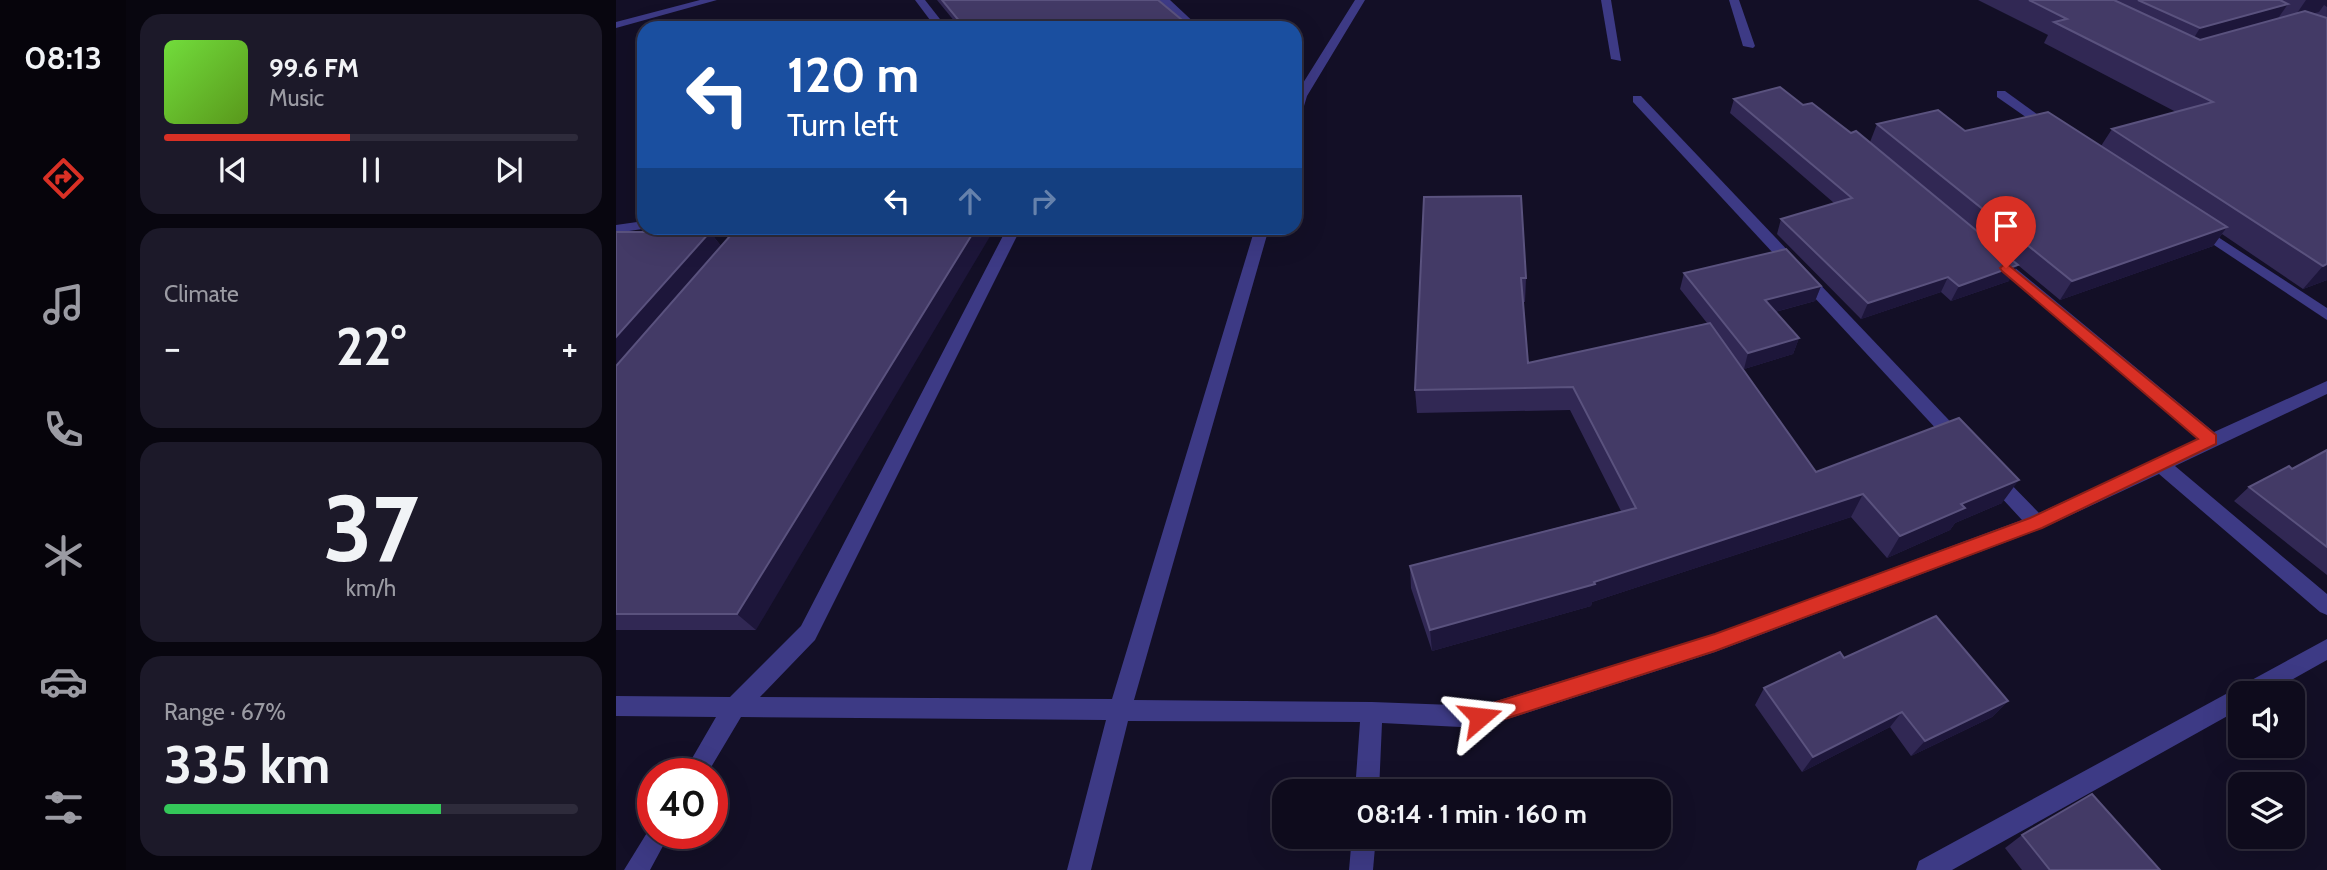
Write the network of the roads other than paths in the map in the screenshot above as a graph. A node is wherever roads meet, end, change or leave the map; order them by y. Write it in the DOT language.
graph roads {
  1 [pos="712,0"];
  2 [pos="920,0"];
  3 [pos="1164,0"];
  4 [pos="1360,0"];
  5 [pos="1606,0"];
  6 [pos="1734,0"];
  7 [pos="936,21"];
  8 [pos="1187,21"];
  9 [pos="616,25"];
  10 [pos="1749,46"];
  11 [pos="1617,59"];
  12 [pos="1302,89"];
  13 [pos="2001,94"];
  14 [pos="1637,99"];
  15 [pos="2066,139"];
  16 [pos="2191,223"];
  17 [pos="637,226"];
  18 [pos="616,229"];
  19 [pos="1010,235"];
  20 [pos="1260,235"];
  21 [pos="1989,253"];
  22 [pos="2327,316"];
  23 [pos="2327,387"];
  24 [pos="2211,440"];
  25 [pos="2161,466"];
  26 [pos="2036,523"];
  27 [pos="2327,606"];
  28 [pos="2327,649"];
  29 [pos="2270,681"];
  30 [pos="2228,705"];
  31 [pos="616,706"];
  32 [pos="734,708"];
  33 [pos="1372,712"];
  34 [pos="1119,713"];
  35 [pos="704,758"];
  36 [pos="1368,779"];
  37 [pos="648,849"];
  38 [pos="1363,849"];
  39 [pos="636,870"];
  40 [pos="1079,870"];
  41 [pos="1361,870"];
  42 [pos="1928,870"];
  1 -- 9 [label="street"];
  2 -- 7 [label="street"];
  3 -- 8 [label="street"];
  4 -- 12 [label="street"];
  5 -- 11 [label="street"];
  6 -- 10 [label="street"];
  13 -- 15 [label="street"];
  14 -- 26 [label="street"];
  16 -- 22 [label="street"];
  17 -- 18 [label="street"];
  19 -- 32 [label="street"];
  20 -- 34 [label="street"];
  21 -- 24 [label="street"];
  23 -- 24 [label="street"];
  24 -- 25 [label="street"];
  25 -- 26 [label="street"];
  25 -- 27 [label="street"];
  26 -- 33 [label="street"];
  28 -- 29 [label="street"];
  30 -- 42 [label="street"];
  31 -- 32 [label="street"];
  32 -- 34 [label="street"];
  32 -- 35 [label="street"];
  33 -- 34 [label="street"];
  33 -- 36 [label="street"];
  34 -- 40 [label="street"];
  37 -- 39 [label="street"];
  38 -- 41 [label="street"];
}
